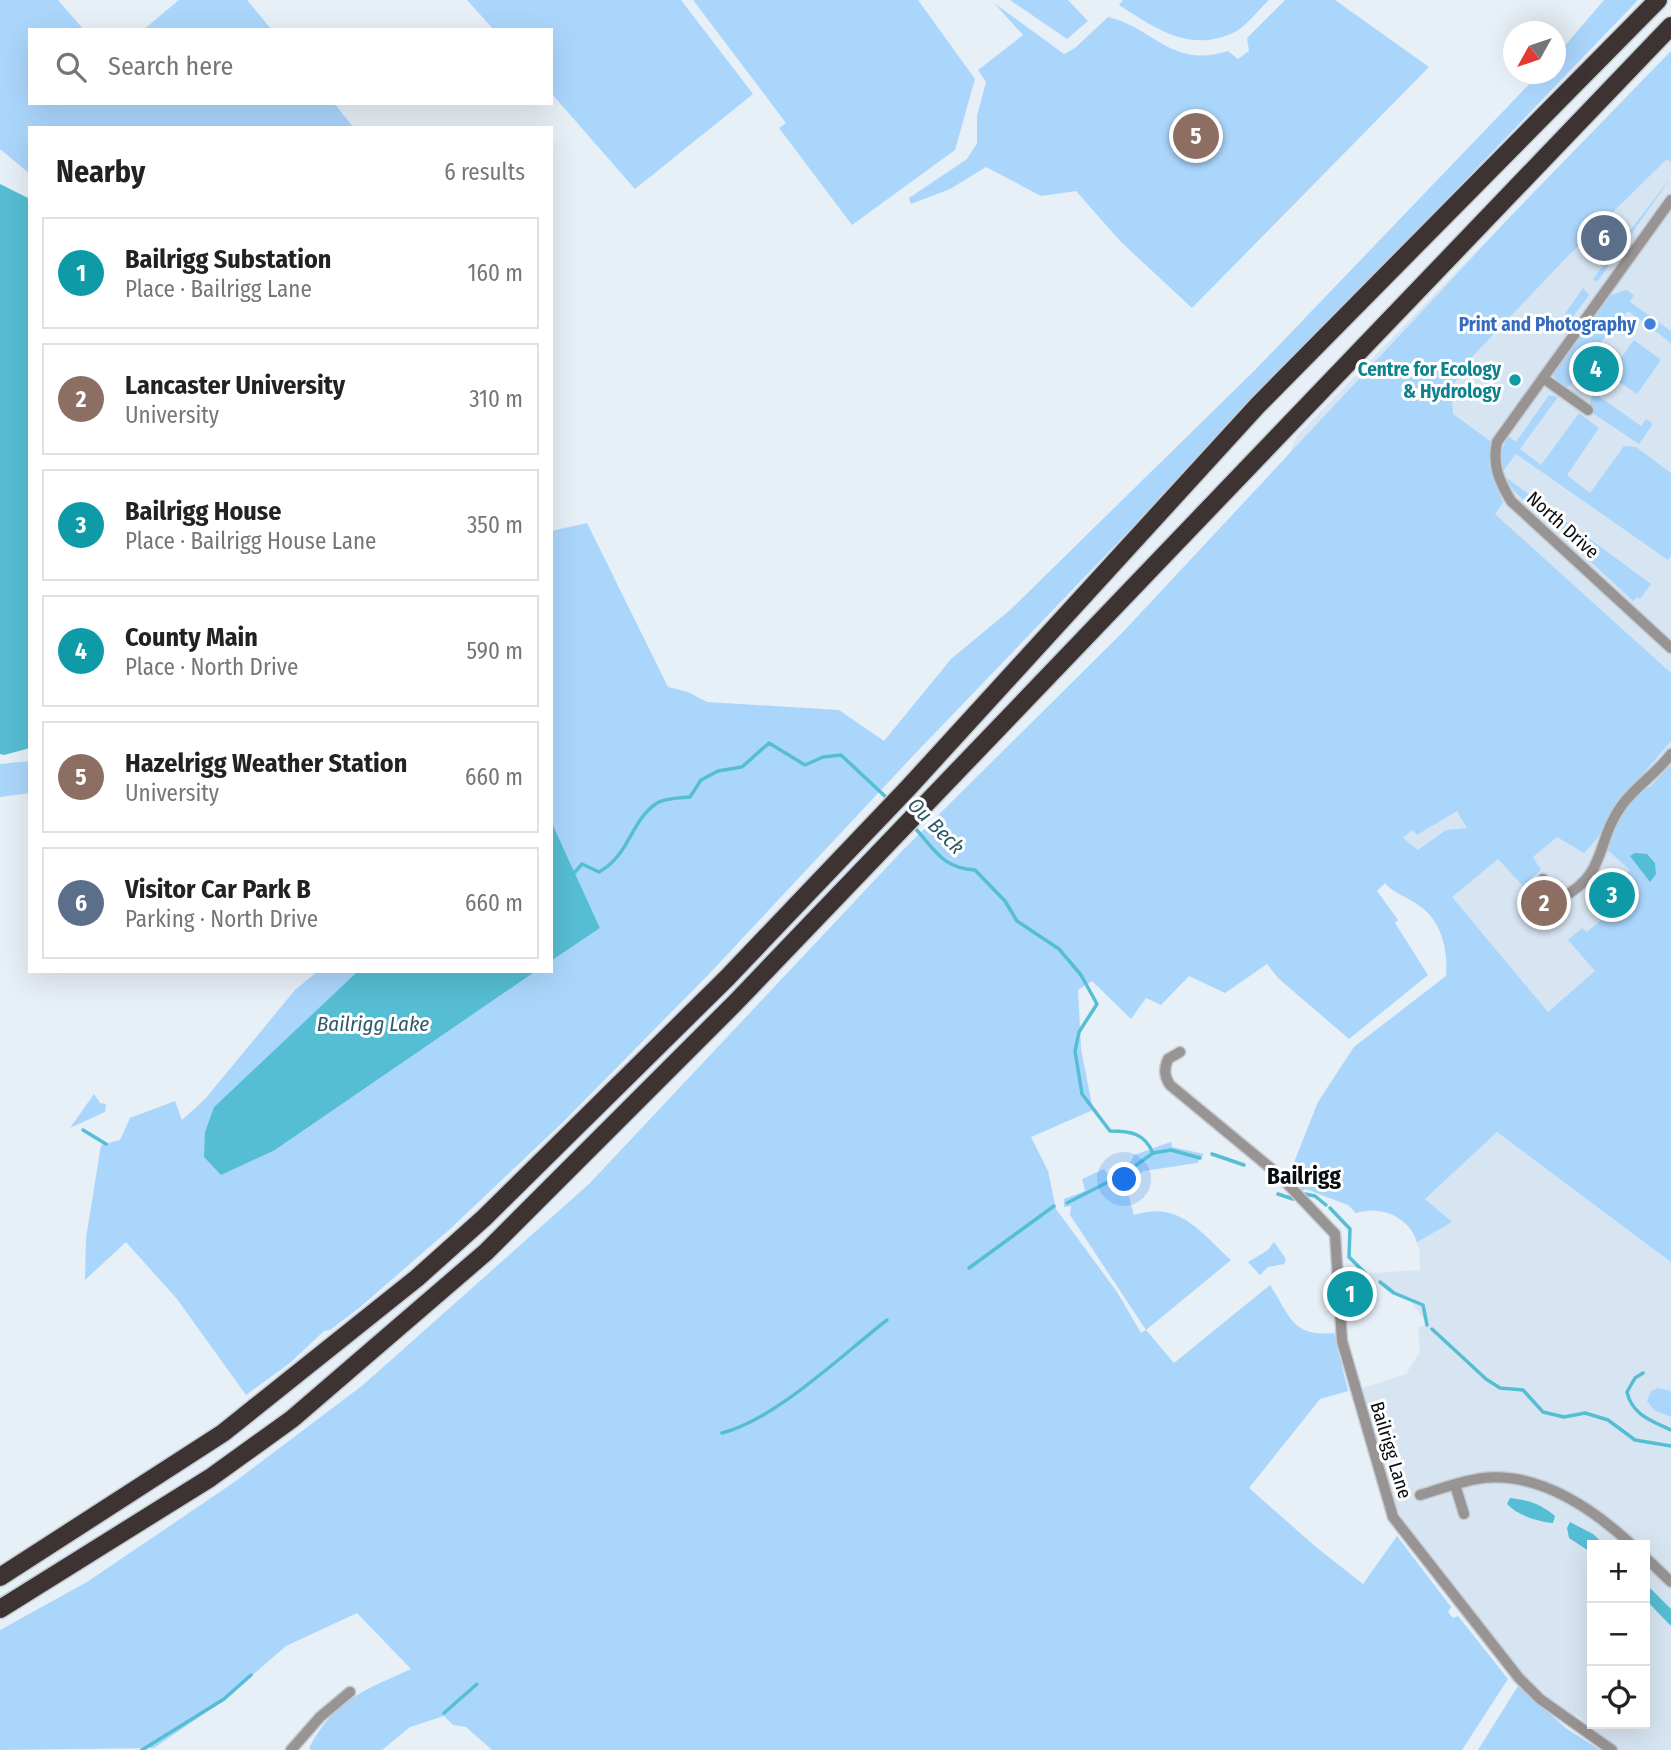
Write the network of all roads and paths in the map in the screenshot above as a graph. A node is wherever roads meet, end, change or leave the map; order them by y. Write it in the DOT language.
graph roads {
  1 [pos="1658,0"];
  2 [pos="1671,26"];
  3 [pos="1671,201"];
  4 [pos="1543,378"];
  5 [pos="1588,410"];
  6 [pos="1671,648"];
  7 [pos="1671,754"];
  8 [pos="1543,879"];
  9 [pos="1180,1052"];
  10 [pos="1455,1485"];
  11 [pos="1420,1495"];
  12 [pos="1464,1514"];
  13 [pos="1625,1540"];
  14 [pos="1650,1563"];
  15 [pos="0,1577"];
  16 [pos="1671,1583"];
  17 [pos="0,1609"];
  18 [pos="350,1692"];
  19 [pos="291,1750"];
  20 [pos="1612,1750"];
  1 -- 15 [label="highway"];
  2 -- 17 [label="highway"];
  3 -- 4 [label="street, North Drive"];
  4 -- 5 [label="street"];
  4 -- 6 [label="street, North Drive"];
  7 -- 8 [label="street"];
  9 -- 20 [label="street, Bailrigg Lane"];
  10 -- 11 [label="street"];
  10 -- 12 [label="street"];
  10 -- 13 [label="street"];
  14 -- 16 [label="street"];
  18 -- 19 [label="street"];
}
